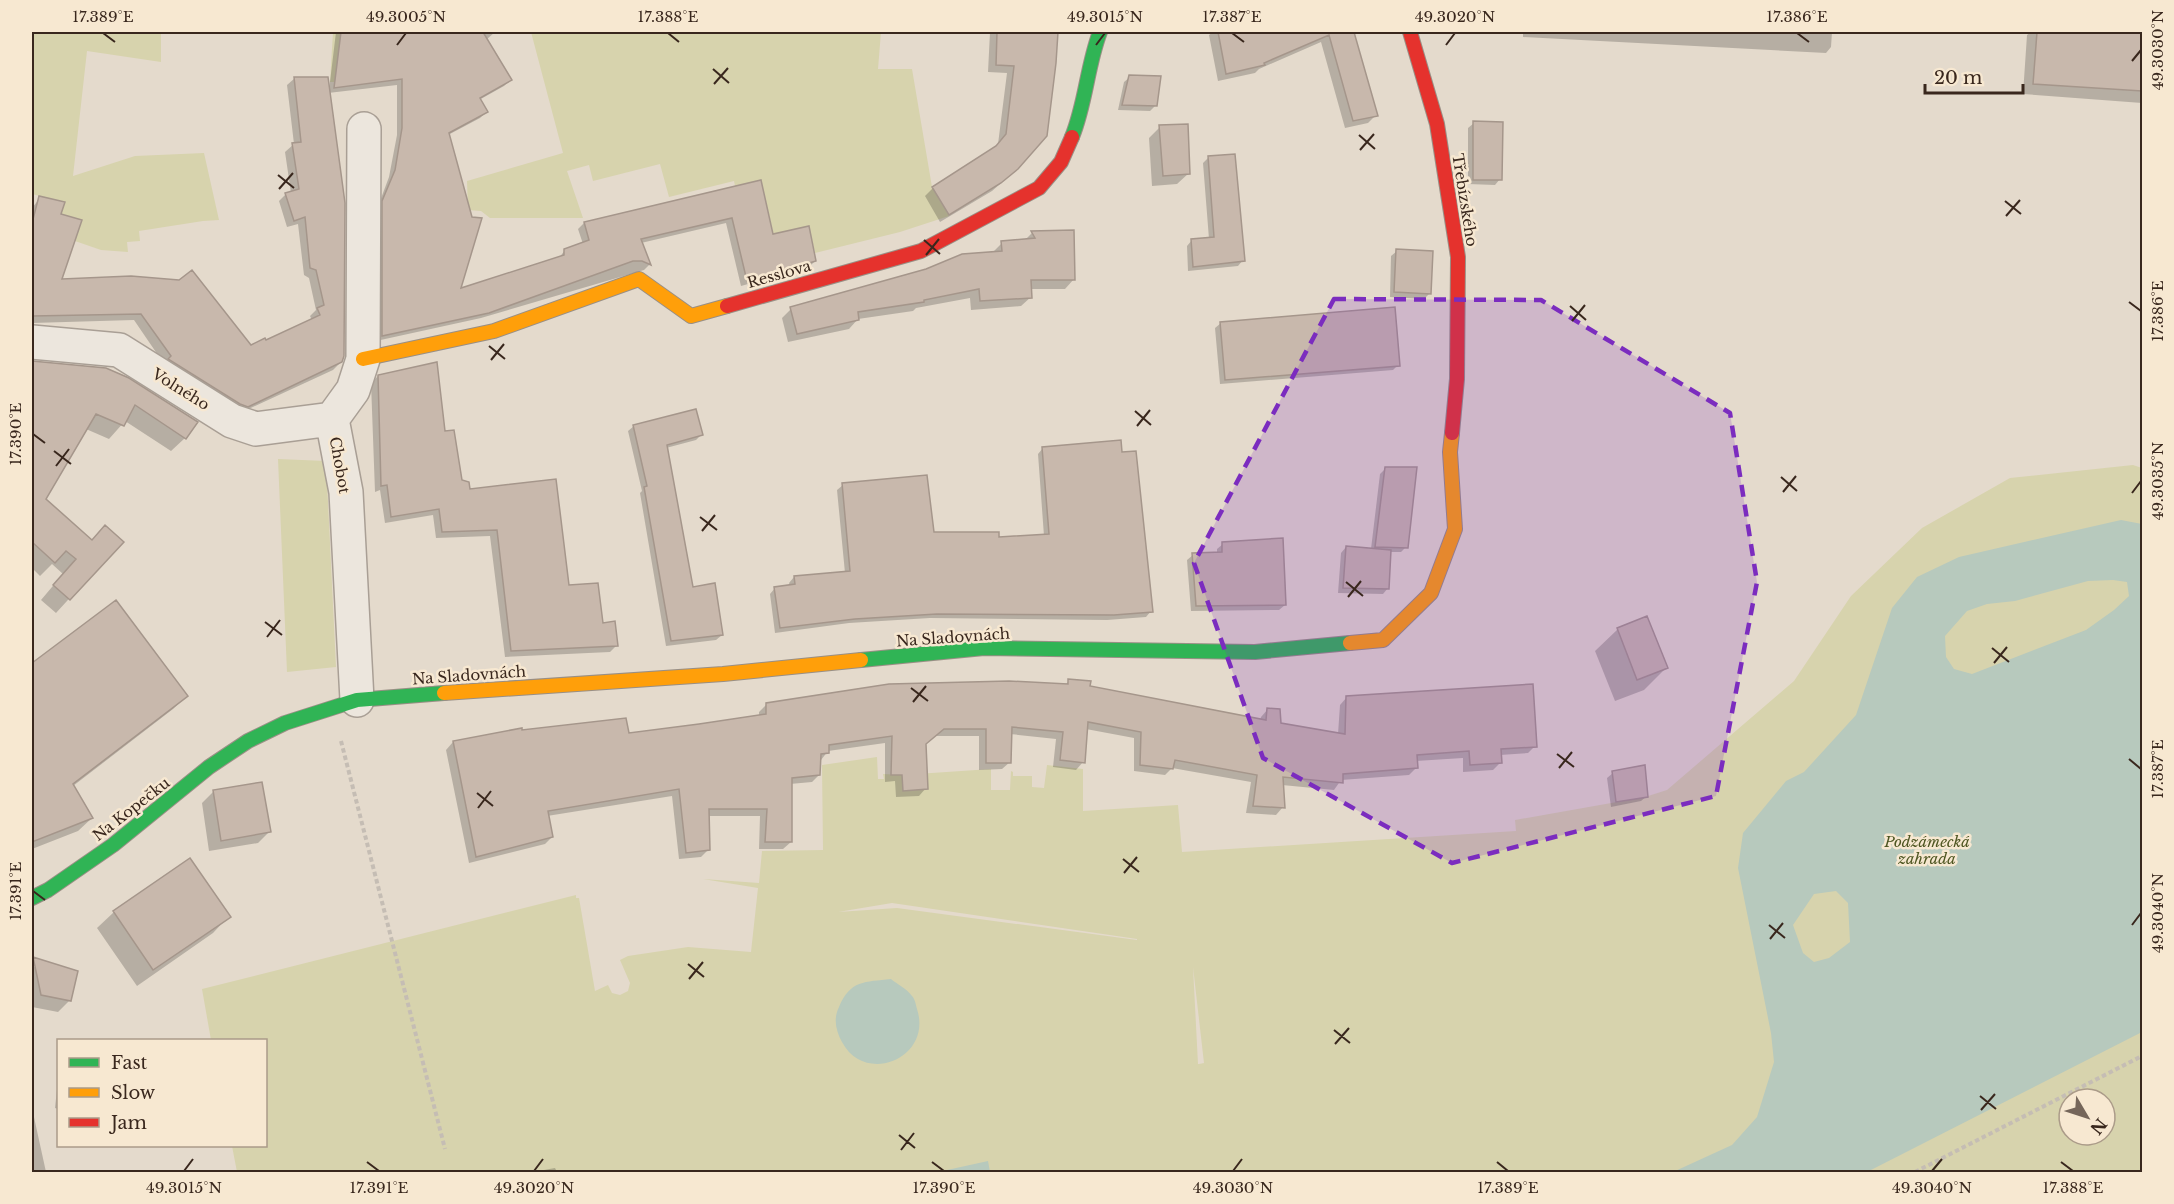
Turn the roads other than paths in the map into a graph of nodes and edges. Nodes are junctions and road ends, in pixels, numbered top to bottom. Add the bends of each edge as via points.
1 (1100, 32) edge
2 (1410, 32) edge
3 (364, 129) dead end
4 (32, 342) edge
5 (363, 359) junction
6 (1457, 379) joint
7 (332, 419) junction
8 (344, 704) junction
9 (248, 741) joint
10 (32, 898) edge

1 - 5 street, Resslova via 1077,124 1061,162 1039,188 921,251 691,316 639,279 494,331
2 - 6 street, Třebízského via 1437,124 1458,257
3 - 5 street, Chobot
4 - 7 street, Volného via 119,350 232,421 256,429
5 - 7 street, Chobot via 353,390
6 - 8 street, Na Sladovnách via 1450,452 1455,528 1431,593 1383,640 1255,652 984,648 723,674 473,690
7 - 8 street, Chobot via 346,492
8 - 9 street, Na Sladovnách via 285,723
9 - 10 street, Na Kopečku via 209,767 113,845

